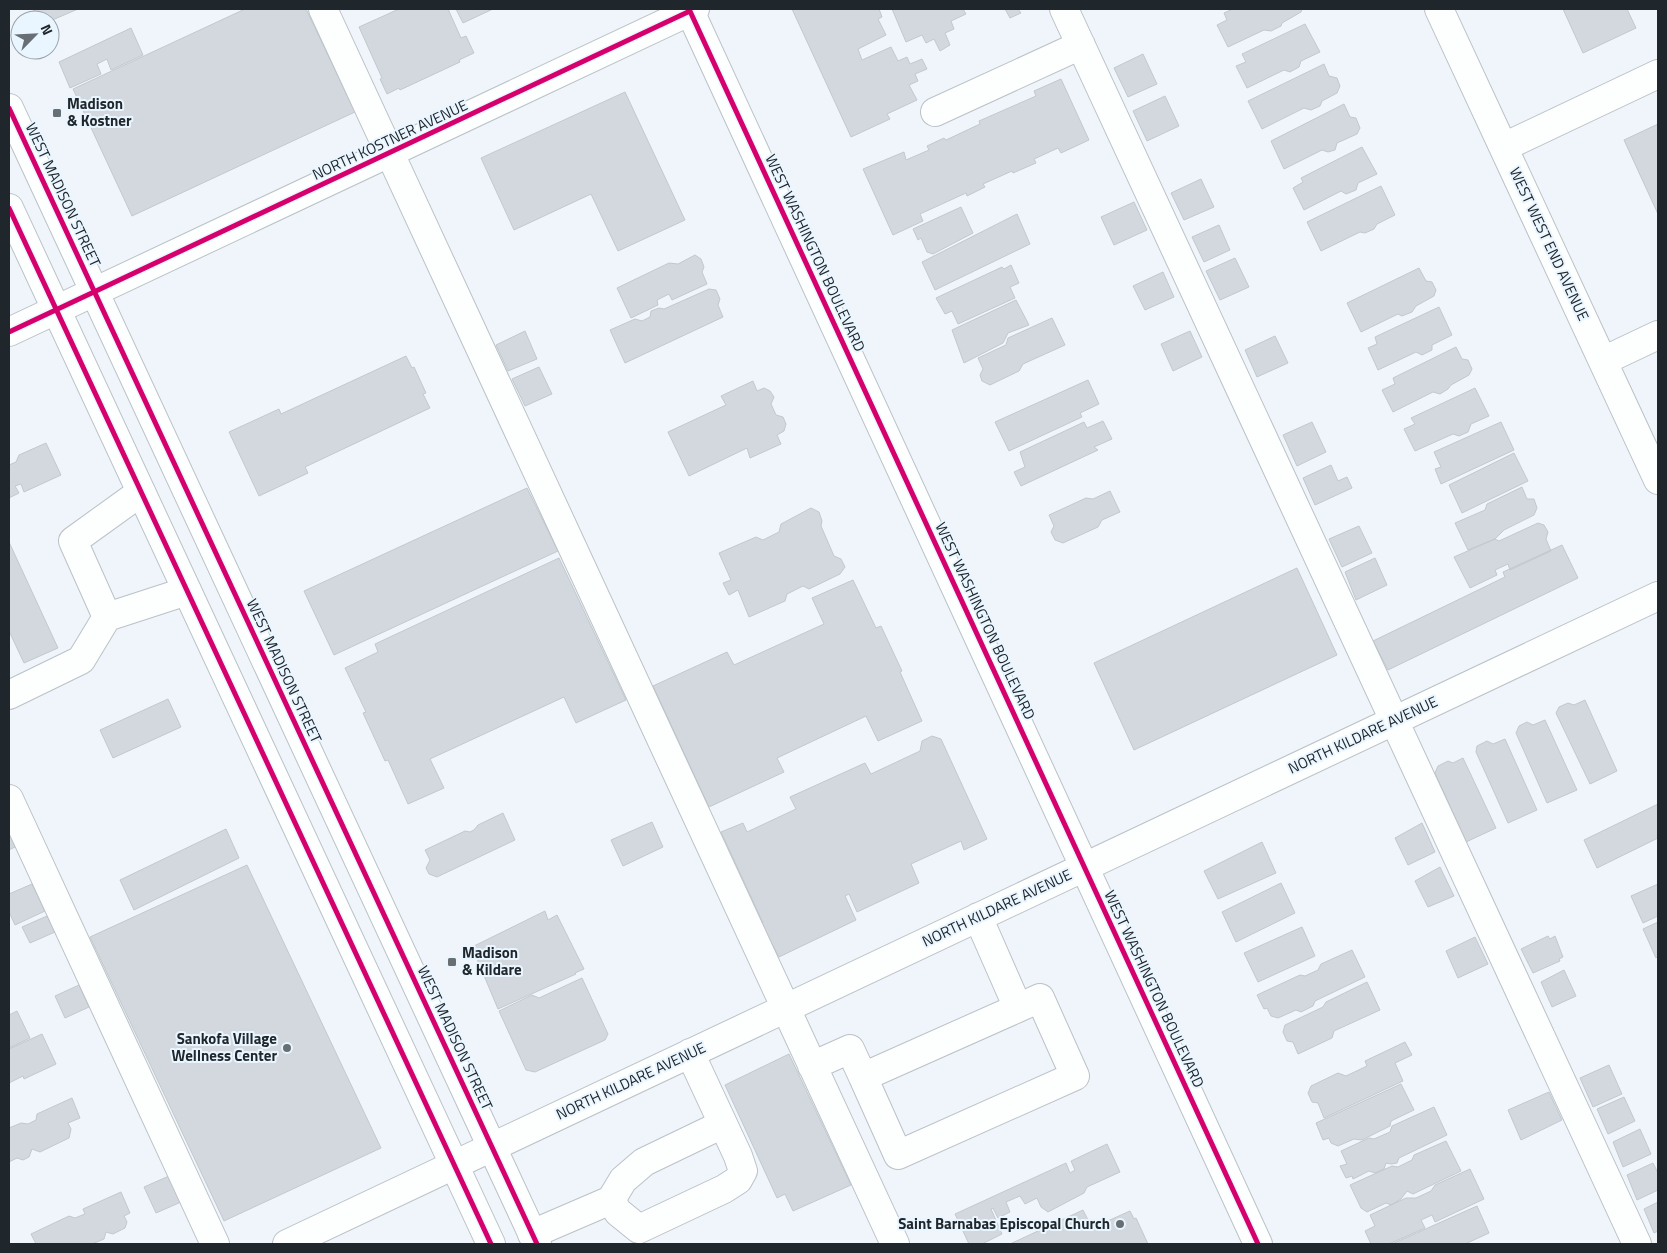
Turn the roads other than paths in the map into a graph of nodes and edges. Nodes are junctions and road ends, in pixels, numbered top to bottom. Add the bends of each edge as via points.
1 (323, 9) edge
2 (1064, 9) edge
3 (1439, 9) edge
4 (691, 10) edge
5 (1081, 46) junction
6 (1658, 74) edge
7 (9, 108) edge
8 (935, 112) dead end
9 (1504, 147) junction
10 (390, 154) junction
11 (9, 208) edge
12 (94, 291) junction
13 (56, 309) junction
14 (9, 332) edge
15 (1658, 335) edge
16 (1603, 361) junction
17 (1658, 480) edge
18 (141, 492) junction
19 (187, 591) junction
20 (1658, 596) edge
21 (107, 617) junction
22 (9, 695) edge
23 (1394, 721) junction
24 (9, 799) edge
25 (1084, 867) junction
26 (978, 917) junction
27 (785, 1008) junction
28 (1018, 1008) junction
29 (690, 1053) junction
30 (812, 1066) junction
31 (863, 1077) junction
32 (723, 1124) junction
33 (472, 1156) junction
34 (611, 1200) junction
35 (535, 1239) edge
36 (214, 1244) edge
37 (287, 1244) edge
38 (490, 1244) edge
39 (896, 1244) edge
40 (1258, 1244) edge
41 (1637, 1244) edge

1 - 10 street
2 - 5 street
3 - 9 street, WEST WEST END AVENUE
4 - 10 street, NORTH KOSTNER AVENUE
4 - 25 street, WEST WASHINGTON BOULEVARD
5 - 8 street
5 - 23 street
6 - 9 street
7 - 12 street, WEST MADISON STREET
9 - 16 street, WEST WEST END AVENUE
10 - 12 street, NORTH KOSTNER AVENUE
10 - 27 street
11 - 13 street, WEST MADISON STREET
12 - 13 street, NORTH KOSTNER AVENUE
12 - 33 street, WEST MADISON STREET
13 - 14 street, NORTH KOSTNER AVENUE
13 - 18 street, WEST MADISON STREET
15 - 16 street
16 - 17 street, WEST WEST END AVENUE
18 - 19 street, WEST MADISON STREET
18 - 21 street via 74,541
19 - 21 street
19 - 33 street, WEST MADISON STREET
20 - 23 street, NORTH KILDARE AVENUE
21 - 22 street via 81,660
23 - 25 street, NORTH KILDARE AVENUE
23 - 41 street
24 - 36 street
25 - 26 street, NORTH KILDARE AVENUE
25 - 40 street, WEST WASHINGTON BOULEVARD
26 - 27 street, NORTH KILDARE AVENUE
26 - 28 street
27 - 29 street, NORTH KILDARE AVENUE
27 - 30 street
28 - 31 street
28 - 31 street via 1040,998 1076,1076 898,1155
29 - 32 street
29 - 33 street, NORTH KILDARE AVENUE
30 - 31 street via 850,1049
30 - 39 street
32 - 34 street via 644,1162 623,1180
32 - 34 street via 743,1171 738,1180 724,1190 639,1229 618,1212
33 - 35 street, WEST MADISON STREET
33 - 37 street, NORTH KILDARE AVENUE
33 - 38 street, WEST MADISON STREET
34 - 35 street

